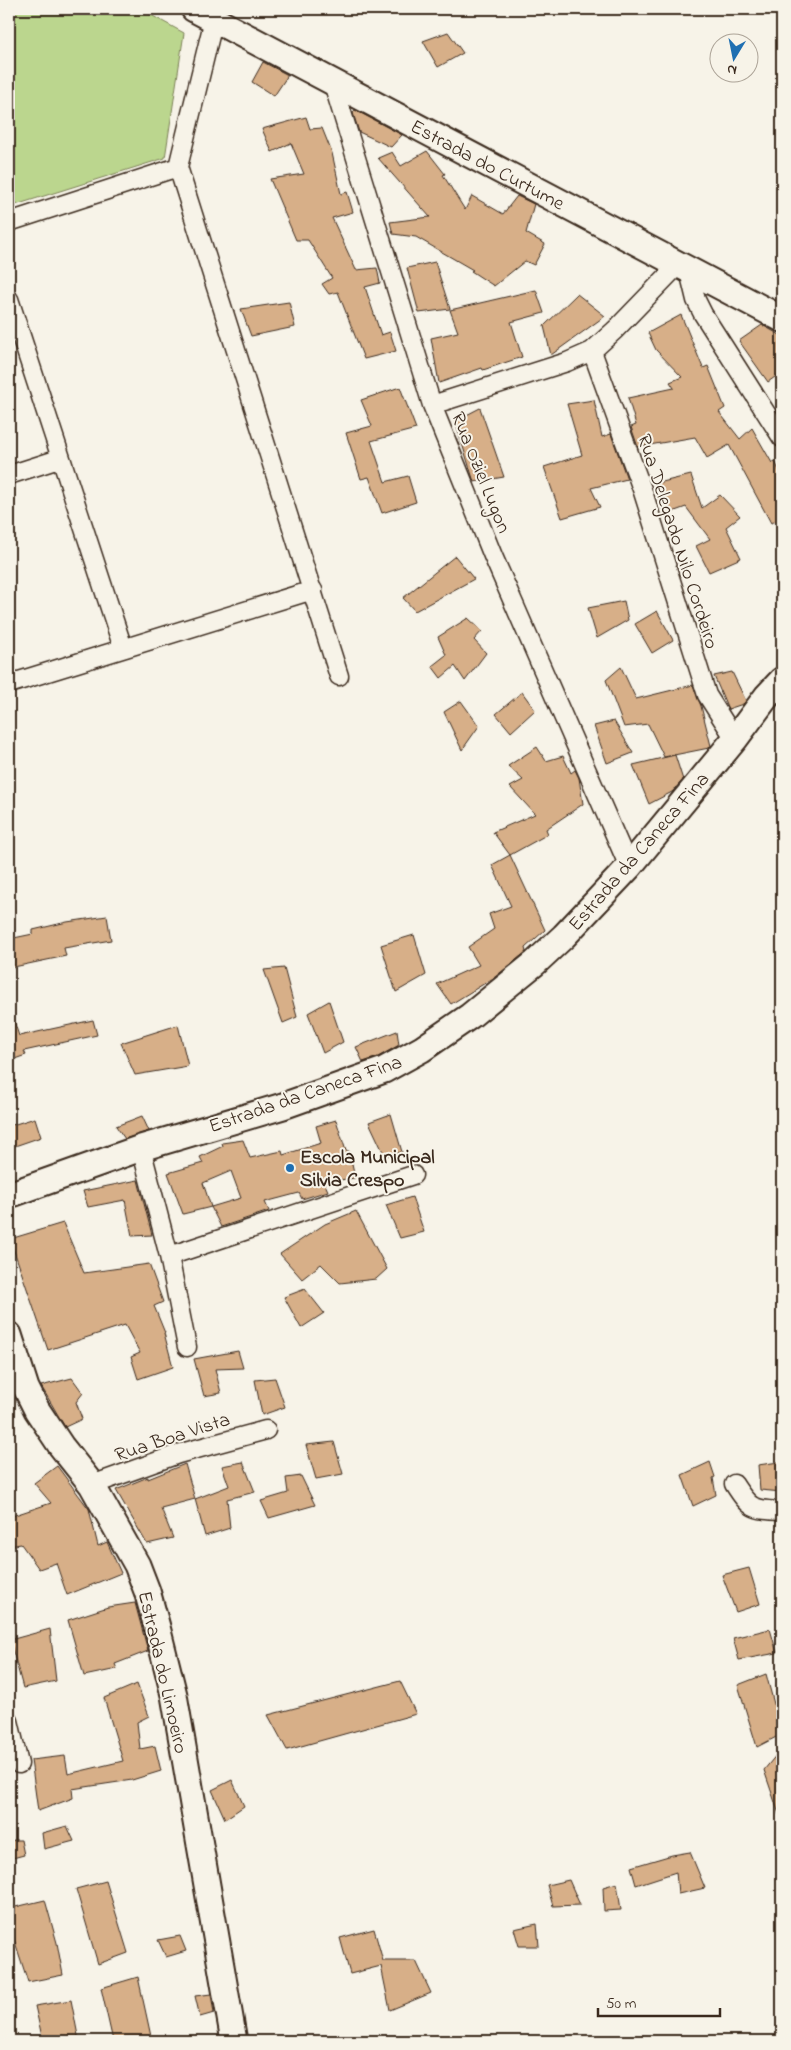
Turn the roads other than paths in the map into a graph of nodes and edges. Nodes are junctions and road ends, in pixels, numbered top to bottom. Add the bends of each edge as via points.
1 (204, 14) edge
2 (332, 80) junction
3 (178, 167) junction
4 (9, 222) edge
5 (683, 268) junction
6 (9, 299) edge
7 (782, 320) edge
8 (592, 351) junction
9 (432, 405) junction
10 (782, 438) edge
11 (60, 458) junction
12 (9, 475) edge
13 (313, 590) junction
14 (122, 648) junction
15 (339, 676) dead end
16 (782, 680) edge
17 (9, 684) edge
18 (735, 738) junction
19 (629, 867) junction
20 (141, 1148) junction
21 (413, 1175) dead end
22 (9, 1196) edge
23 (170, 1256) junction
24 (9, 1336) edge
25 (187, 1347) dead end
26 (266, 1430) dead end
27 (734, 1484) dead end
28 (92, 1485) junction
29 (782, 1511) edge
30 (9, 1722) edge
31 (18, 1764) dead end
32 (234, 2041) edge

1 - 2 street, Estrada do Curtume
1 - 3 street
2 - 5 street, Estrada do Curtume
2 - 9 street, Rua Oziel Lugon
3 - 4 street
3 - 13 street
5 - 7 street, Estrada do Curtume
5 - 8 street
5 - 10 street via 703,314
6 - 11 street
8 - 9 street via 568,362
8 - 18 street, Rua Delegado Nilo Cordeiro via 643,492 708,695
9 - 19 street, Rua Oziel Lugon via 486,540
11 - 12 street
11 - 14 street
13 - 14 street
13 - 15 street
14 - 17 street
16 - 18 street, Estrada da Caneca Fina
18 - 19 street, Estrada da Caneca Fina
19 - 20 street, Estrada da Caneca Fina via 535,964 470,1016 402,1062 282,1106
20 - 22 street, Estrada da Caneca Fina
20 - 23 street
21 - 23 street
23 - 25 street
24 - 28 street, Estrada do Limoeiro via 26,1388 37,1410
26 - 28 street, Rua Boa Vista via 178,1454
27 - 29 street via 746,1502 759,1510
28 - 32 street, Estrada do Limoeiro via 136,1565 157,1627 174,1695
30 - 31 street

